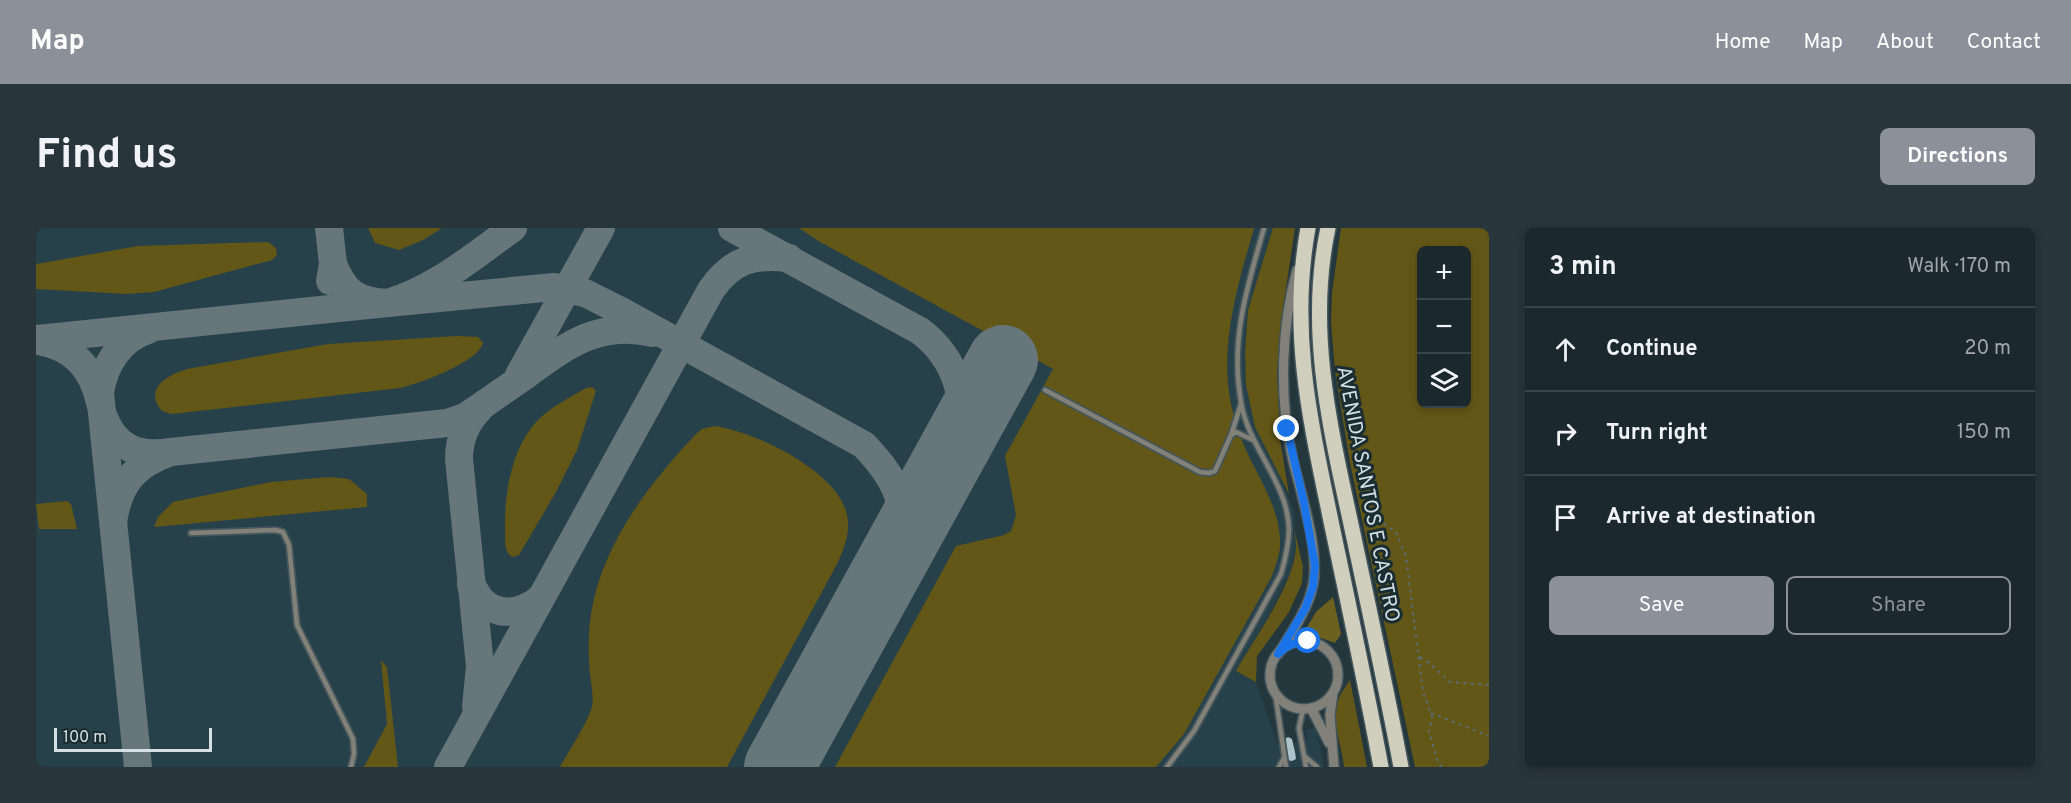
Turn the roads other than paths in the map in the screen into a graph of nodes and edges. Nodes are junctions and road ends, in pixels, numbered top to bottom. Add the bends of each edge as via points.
1 (1264, 228) edge
2 (1328, 228) edge
3 (1306, 235) edge
4 (1045, 390) dead end
5 (1241, 404) junction
6 (1231, 435) junction
7 (1253, 440) junction
8 (191, 533) dead end
9 (1278, 654) junction
10 (1275, 692) junction
11 (1333, 693) junction
12 (1307, 708) junction
13 (1331, 748) junction
14 (1304, 756) junction
15 (1284, 758) junction
16 (351, 767) edge
17 (1167, 767) edge
18 (1279, 767) edge
19 (1286, 767) edge
20 (1306, 767) edge
21 (1317, 767) edge
22 (1334, 767) edge
23 (1381, 767) edge
24 (1401, 767) edge

1 - 5 lane via 1240,315 1237,352
2 - 24 main road, AVENIDA SANTOS E CASTRO via 1320,282 1319,339 1333,440
3 - 9 street via 1288,318 1284,392 1292,456 1315,565 1305,609
3 - 23 main road, AVENIDA SANTOS E CASTRO via 1300,322 1307,399
4 - 6 lane via 1200,472 1215,471
5 - 6 lane
5 - 7 lane
6 - 7 lane via 1236,432
7 - 17 lane via 1278,487 1286,512 1289,529 1281,574 1194,731
8 - 16 lane via 283,532 289,545 297,625 353,739
9 - 10 street via 1271,668
9 - 11 street via 1286,646 1308,641 1329,651 1338,671
10 - 12 street via 1287,704
10 - 15 lane
11 - 12 street via 1325,702
11 - 13 street
12 - 13 street
12 - 14 lane via 1299,728
13 - 22 street
14 - 20 lane
14 - 21 lane
15 - 18 lane
15 - 19 lane

